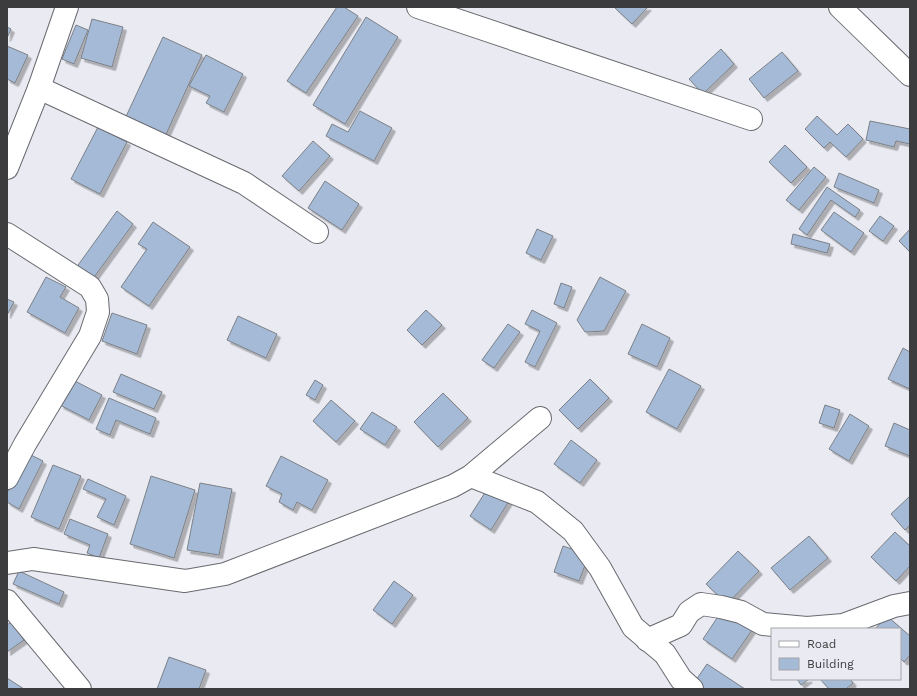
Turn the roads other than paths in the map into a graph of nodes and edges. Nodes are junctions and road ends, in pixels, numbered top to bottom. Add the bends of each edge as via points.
1 (67, 7) edge
2 (418, 7) edge
3 (840, 7) edge
4 (456, 13) edge
5 (910, 75) edge
6 (39, 88) junction
7 (750, 119) dead end
8 (7, 168) edge
9 (317, 232) dead end
10 (7, 234) edge
11 (540, 418) dead end
12 (471, 476) junction
13 (7, 478) edge
14 (7, 563) edge
15 (7, 601) edge
16 (910, 603) edge
17 (648, 640) junction
18 (80, 689) edge
19 (692, 689) edge

1 - 6 street
2 - 4 street
3 - 5 street
4 - 7 street
6 - 8 street
6 - 9 street via 244,183
10 - 13 street via 90,287 97,299 98,312 90,336
11 - 12 street
12 - 14 street via 453,486 225,574 185,581 32,559
12 - 17 street via 537,502 573,531 600,568 633,627
15 - 18 street
16 - 17 street via 894,606 843,625 807,628 763,624 741,612 701,604 689,612 681,625
17 - 19 street via 664,654

